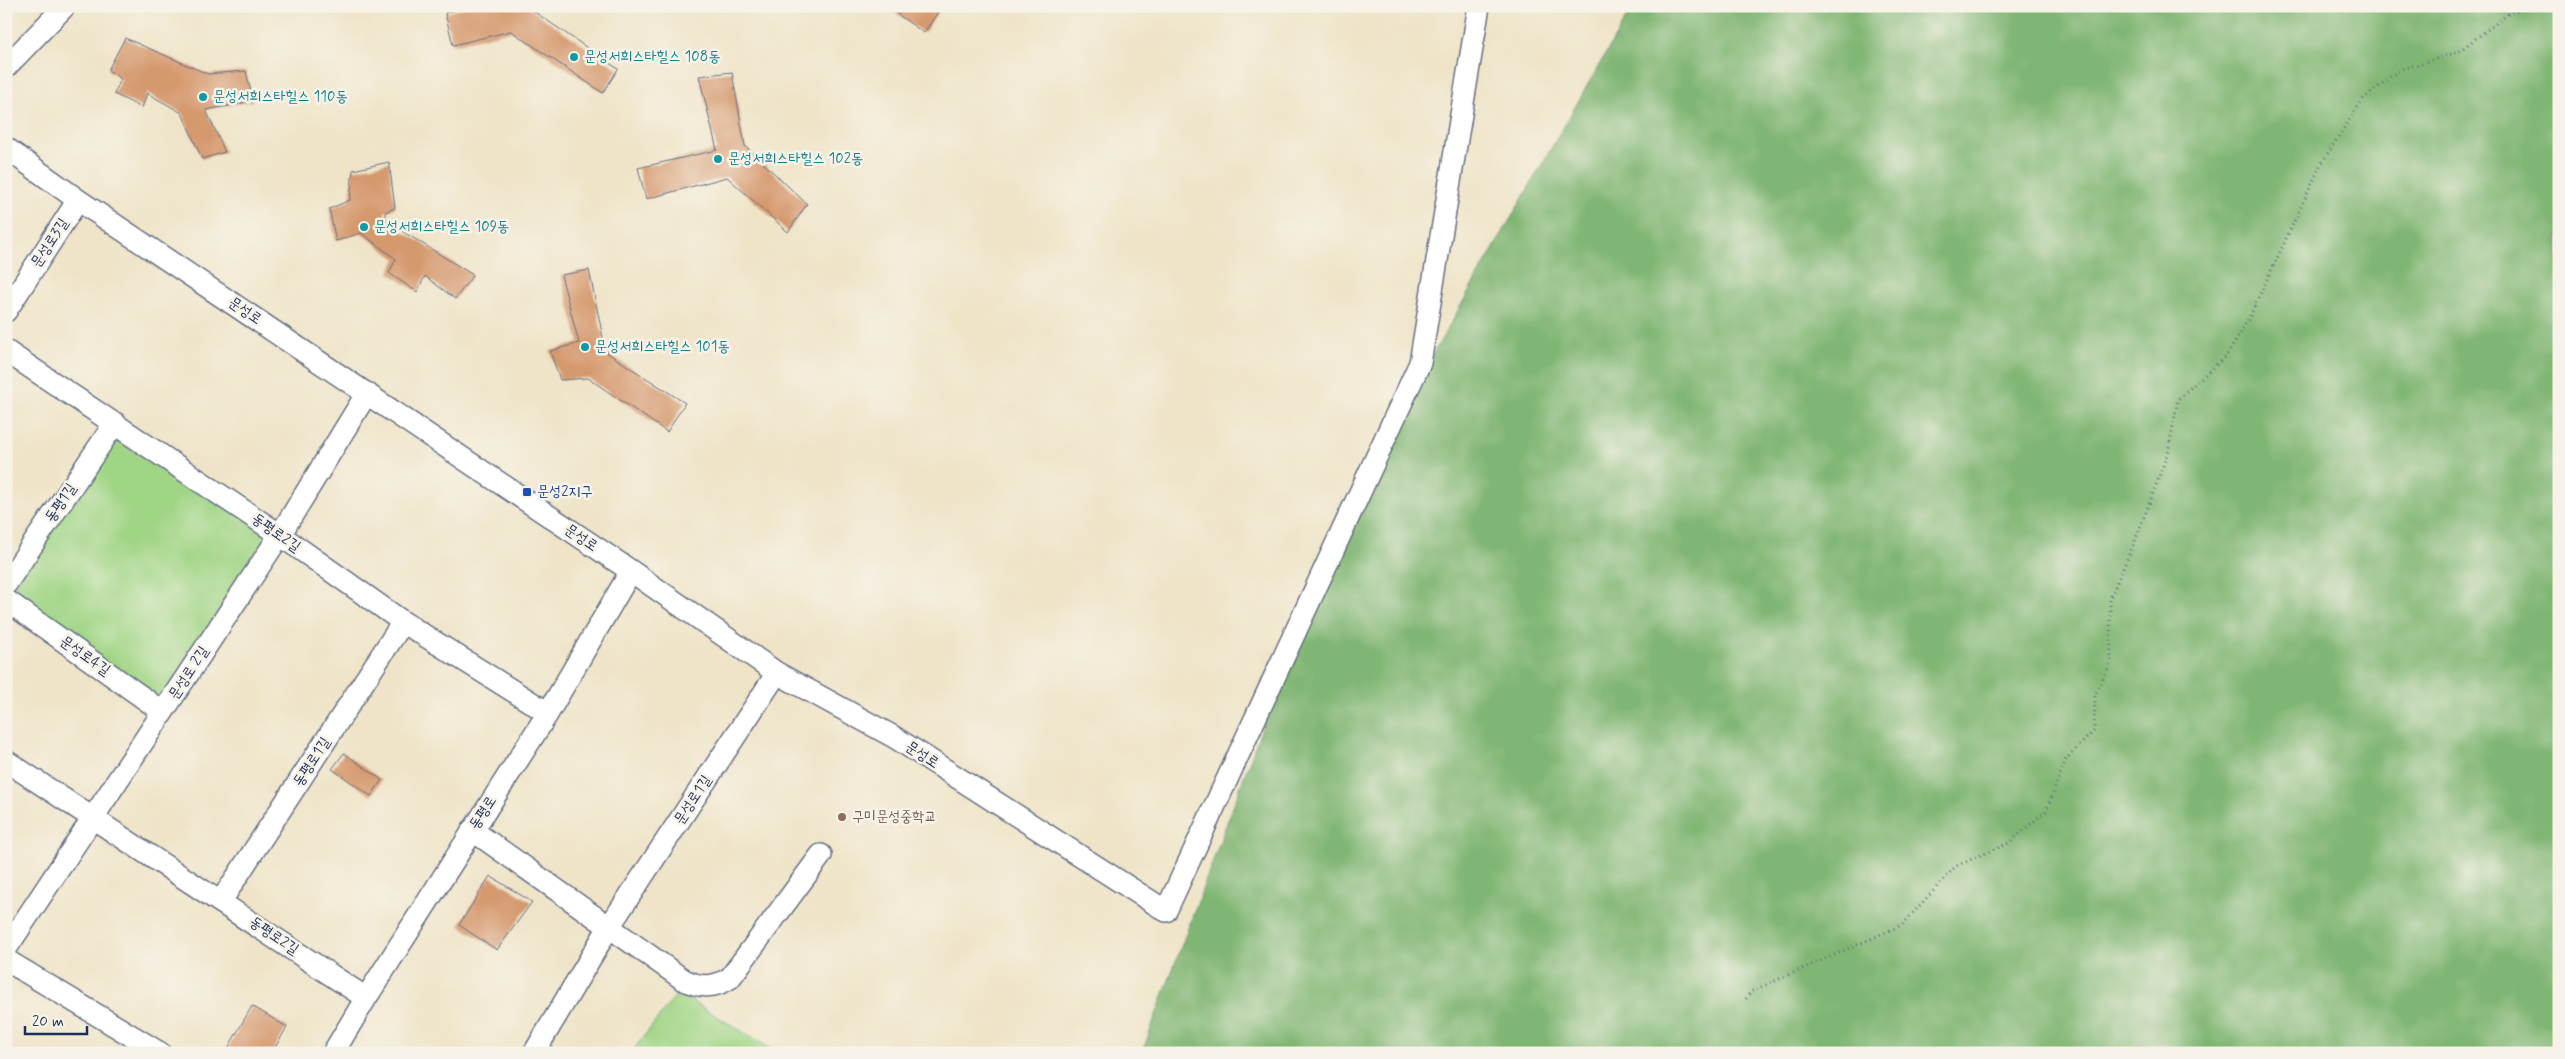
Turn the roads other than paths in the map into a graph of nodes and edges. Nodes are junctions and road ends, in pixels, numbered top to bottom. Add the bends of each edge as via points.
1 (65, 6) edge
2 (1479, 6) edge
3 (6, 67) edge
4 (6, 148) edge
5 (78, 200) junction
6 (6, 311) edge
7 (6, 351) edge
8 (367, 393) junction
9 (115, 423) junction
10 (280, 535) junction
11 (630, 571) junction
12 (6, 584) edge
13 (6, 600) edge
14 (403, 622) junction
15 (777, 673) junction
16 (163, 712) junction
17 (548, 713) junction
18 (6, 761) edge
19 (94, 819) junction
20 (472, 830) junction
21 (821, 855) dead end
22 (221, 901) junction
23 (609, 927) junction
24 (6, 949) edge
25 (6, 960) edge
26 (366, 998) junction
27 (160, 1053) edge
28 (333, 1053) edge
29 (534, 1053) edge

1 - 3 street
2 - 15 street, 문성로 via 1420,363 1166,912 894,737
4 - 5 street, 문성로
5 - 6 street, 문성로3길
5 - 8 street, 문성로
7 - 9 street, 동평로2길
8 - 10 street, 문성로 2길
8 - 11 street, 문성로
9 - 10 street, 동평로2길
9 - 12 street, 동평1길
10 - 14 street, 동평로2길
10 - 16 street, 문성로 2길
11 - 15 street, 문성로
11 - 17 street, 동평로
13 - 16 street, 문성로4길
14 - 17 street, 동평로2길
14 - 22 street, 동평로1길
15 - 23 street, 문성로1길
16 - 19 street, 문성로 2길
17 - 20 street, 동평로
18 - 19 street, 동평로2길
19 - 22 street, 동평로2길
19 - 24 street, 문성로 2길
20 - 23 street
20 - 26 street, 동평로
21 - 23 street via 730,978 721,984 708,987 684,980
22 - 26 street, 동평로2길
23 - 29 street, 문성로1길
25 - 27 street
26 - 28 street, 동평로

